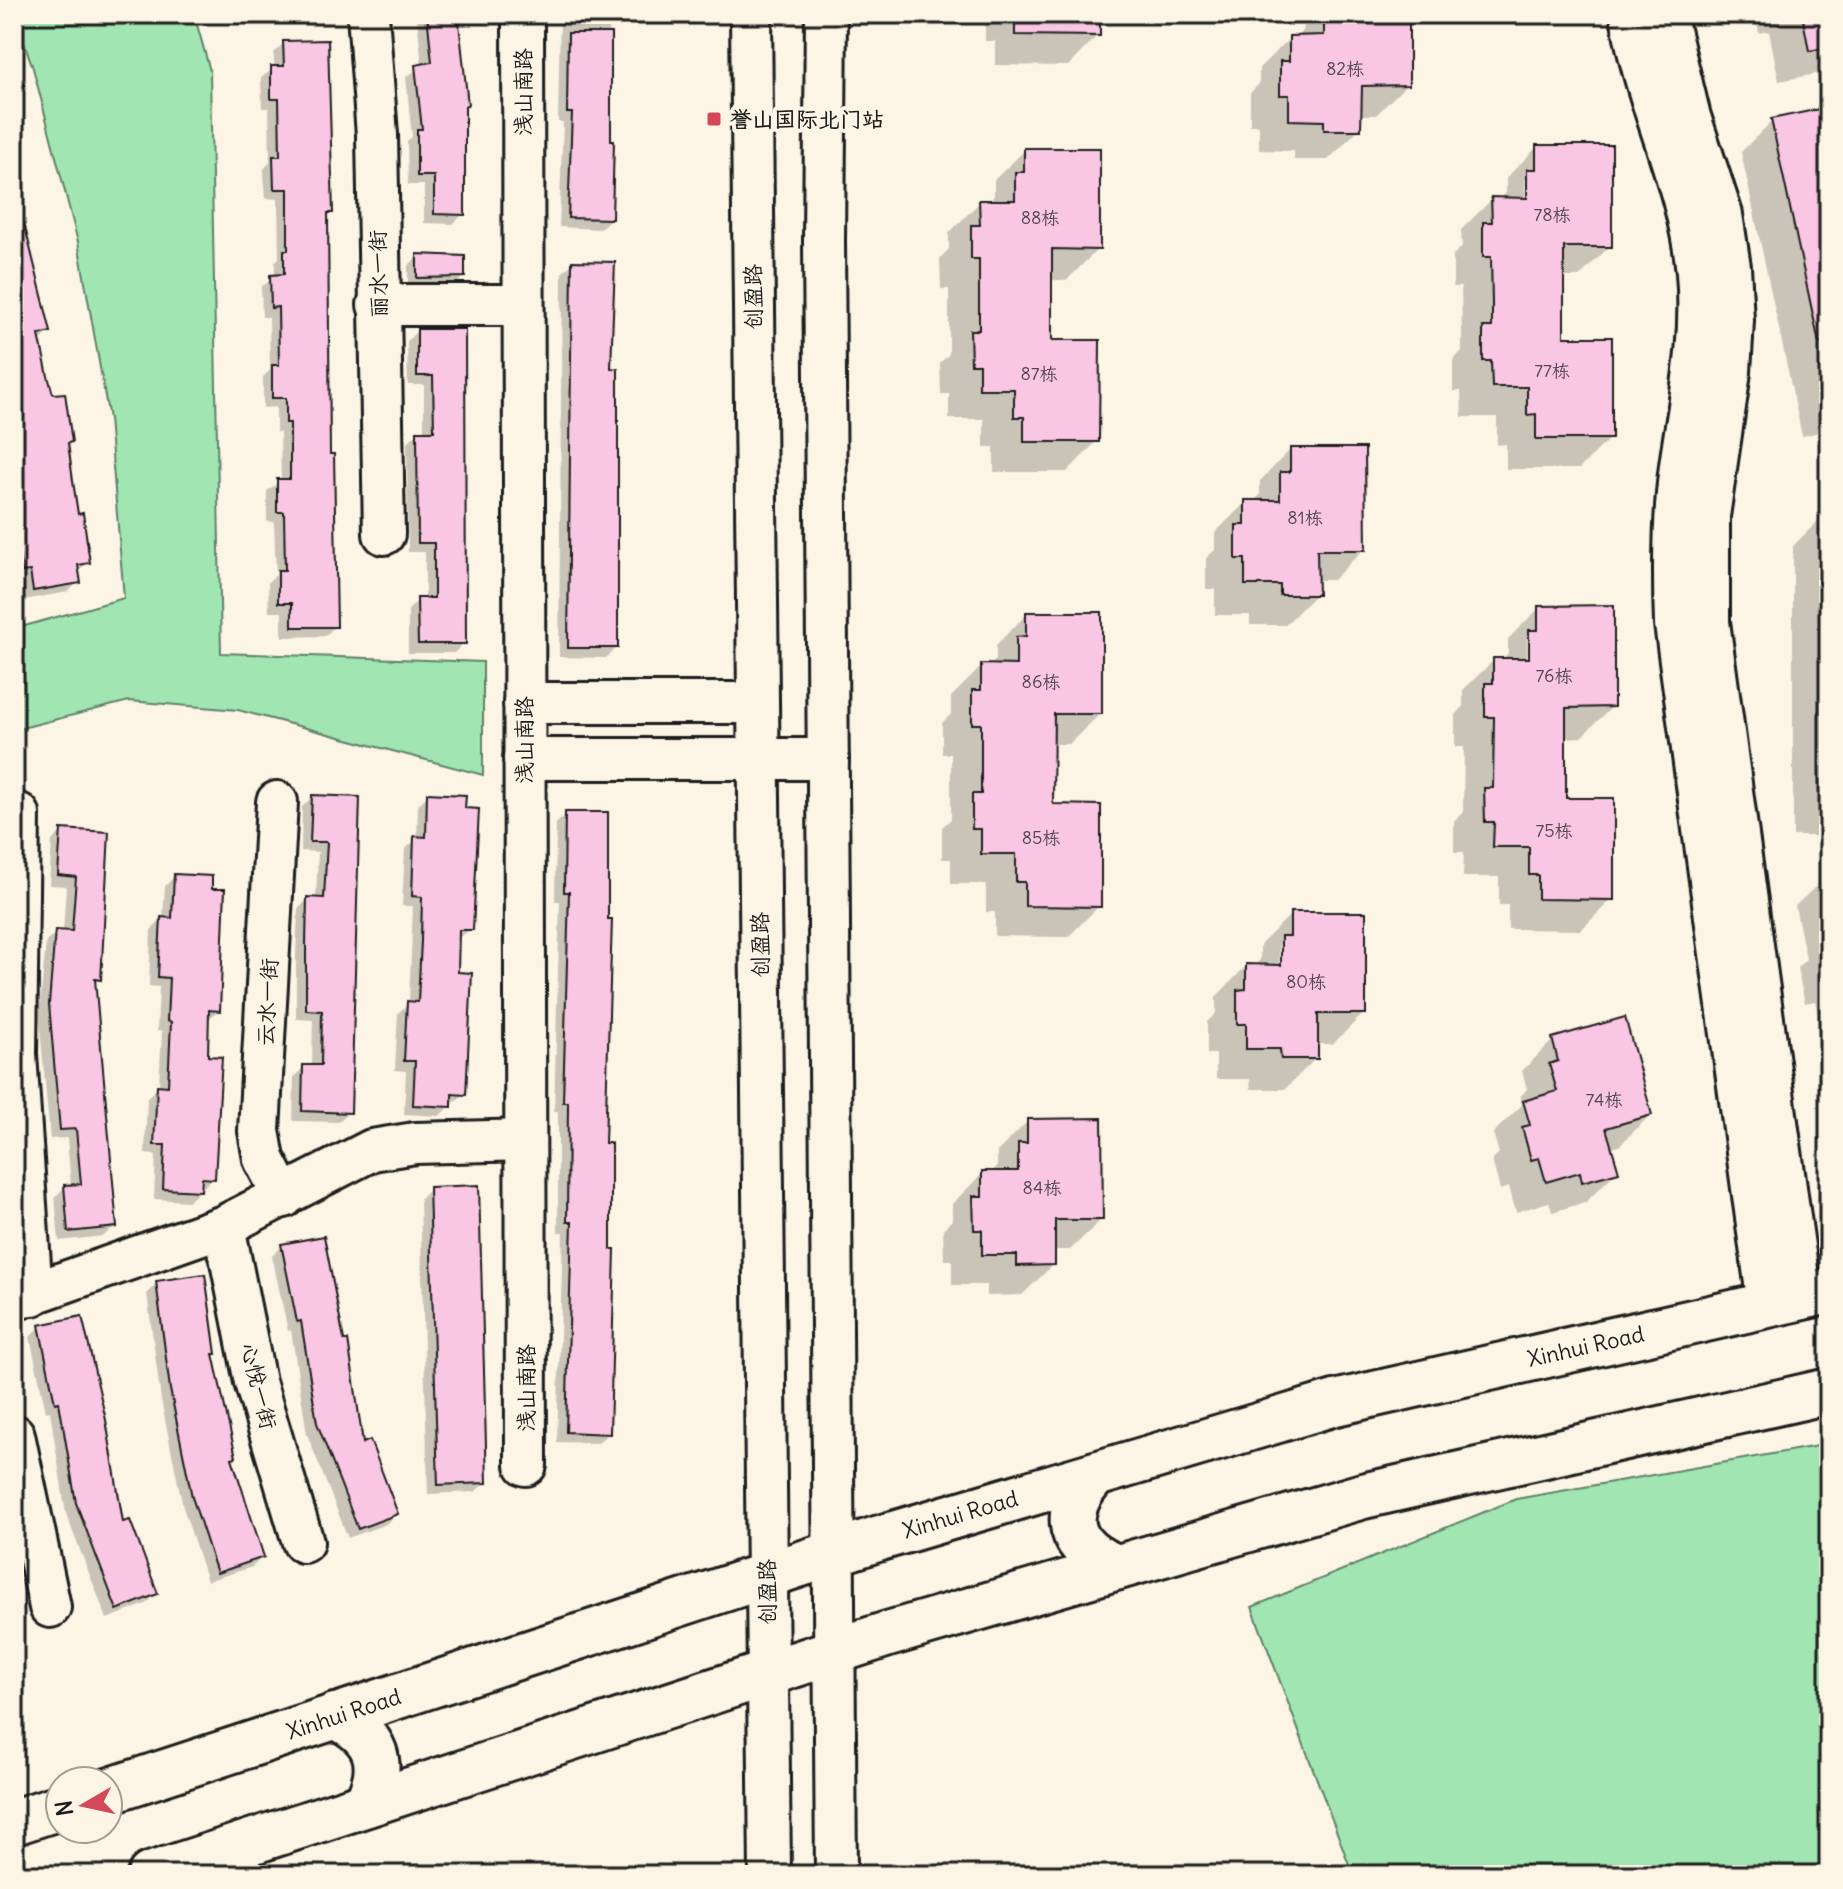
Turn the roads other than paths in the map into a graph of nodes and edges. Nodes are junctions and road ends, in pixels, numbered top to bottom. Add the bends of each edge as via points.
1 (368, 14) edge
2 (523, 14) edge
3 (751, 14) edge
4 (826, 14) edge
5 (1631, 14) edge
6 (1665, 14) edge
7 (378, 305) junction
8 (523, 305) junction
9 (384, 534) dead end
10 (524, 703) junction
11 (757, 703) junction
12 (524, 759) junction
13 (828, 759) junction
14 (758, 760) junction
15 (277, 802) dead end
16 (19, 814) dead end
17 (525, 1140) junction
18 (284, 1197) junction
19 (224, 1226) junction
20 (23, 1298) edge
21 (1800, 1298) edge
22 (1829, 1391) edge
23 (14, 1435) edge
24 (526, 1465) dead end
25 (1096, 1474) junction
26 (303, 1542) dead end
27 (834, 1553) junction
28 (1118, 1567) junction
29 (766, 1576) junction
30 (50, 1607) dead end
31 (834, 1651) junction
32 (768, 1673) junction
33 (335, 1716) junction
34 (124, 1786) edge
35 (366, 1804) junction
36 (44, 1812) edge
37 (14, 1822) edge
38 (150, 1875) edge
39 (770, 1875) edge
40 (836, 1875) edge

1 - 7 street, 丽水一街 via 377,135
2 - 8 street, 浅山南路
3 - 11 street, 创盈路
4 - 13 street
5 - 21 street via 1643,74 1689,223 1697,271 1696,368 1675,514 1675,624
6 - 21 street via 1690,117 1722,215 1730,267 1730,372 1709,516 1709,622
7 - 8 street
7 - 9 street, 丽水一街
8 - 10 street, 浅山南路
10 - 11 street
10 - 12 street, 浅山南路
11 - 14 street, 创盈路
12 - 14 street
12 - 17 street, 浅山南路
13 - 14 street
13 - 27 street
14 - 29 street, 创盈路
15 - 18 street, 云水一街 via 259,1131 264,1159
16 - 20 street via 16,1054
17 - 18 street via 415,1143 372,1150
17 - 24 street, 浅山南路
18 - 19 street
19 - 20 street
19 - 26 street, 心悦一街 via 255,1382
21 - 25 main road, Xinhui Road via 1335,1403
22 - 28 main road via 1363,1496
23 - 30 street
25 - 27 main road, Xinhui Road
25 - 28 main road via 1079,1491 1075,1504 1077,1540 1094,1559
27 - 29 main road, Xinhui Road
27 - 31 street
28 - 31 main road
29 - 32 street, 创盈路
29 - 33 main road, Xinhui Road
31 - 32 main road
31 - 40 street
32 - 35 main road
32 - 39 street, 创盈路
33 - 34 main road, Xinhui Road
33 - 35 main road via 370,1742 377,1763 376,1785
35 - 38 main road
36 - 37 main road

